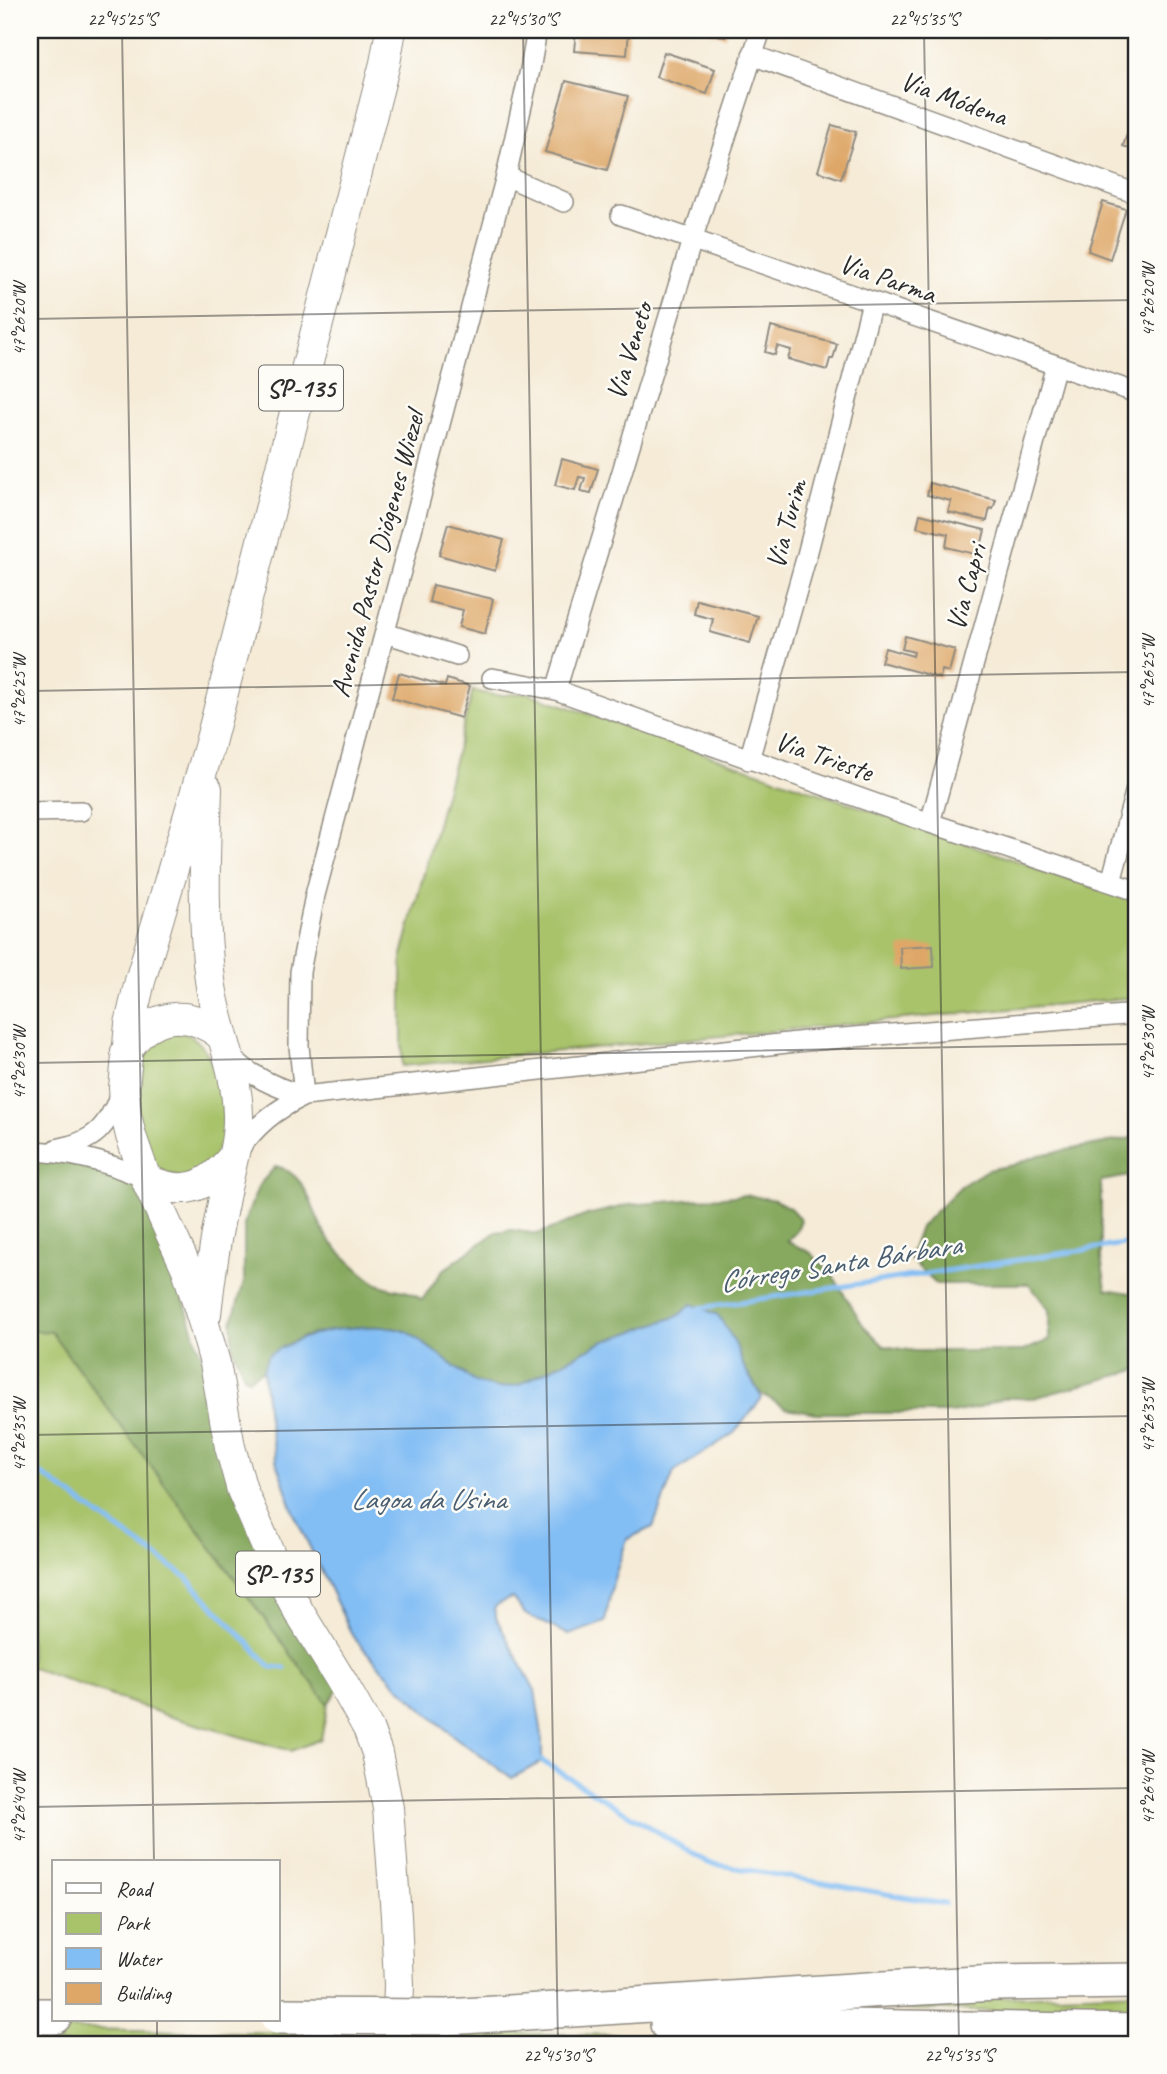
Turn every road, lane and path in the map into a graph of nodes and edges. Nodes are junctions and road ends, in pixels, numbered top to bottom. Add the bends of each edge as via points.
1 (391, 30) edge
2 (537, 30) edge
3 (761, 30) edge
4 (752, 55) junction
5 (506, 176) junction
6 (1137, 194) edge
7 (565, 202) dead end
8 (621, 215) dead end
9 (692, 240) junction
10 (872, 302) junction
11 (1056, 365) junction
12 (1137, 393) edge
13 (385, 634) junction
14 (457, 656) dead end
15 (492, 678) dead end
16 (556, 690) junction
17 (209, 747) junction
18 (749, 760) junction
19 (1137, 785) edge
20 (80, 811) dead end
21 (30, 813) edge
22 (930, 823) junction
23 (1111, 882) junction
24 (1137, 891) edge
25 (1137, 1014) edge
26 (225, 1044) junction
27 (126, 1052) junction
28 (124, 1088) junction
29 (304, 1097) junction
30 (36, 1151) edge
31 (232, 1158) junction
32 (146, 1179) junction
33 (204, 1324) junction
34 (388, 1808) junction
35 (1137, 1981) edge
36 (30, 2015) edge
37 (52, 2016) edge
38 (280, 2016) edge
39 (447, 2017) junction
40 (1137, 2032) edge
41 (383, 2044) edge
42 (397, 2044) edge

1 - 17 main road, SP-135
2 - 5 street, Avenida Pastor Diógenes Wiezel
3 - 4 street, Via Veneto
4 - 6 street, Via Módena
4 - 9 street, Via Veneto
5 - 7 street
5 - 13 street, Avenida Pastor Diógenes Wiezel
8 - 9 street, Via Parma
9 - 10 street, Via Parma
9 - 16 street, Via Veneto
10 - 11 street, Via Parma
10 - 18 street, Via Turim
11 - 12 street, Via Parma
11 - 22 street, Via Capri
13 - 14 street
13 - 29 street, Avenida Pastor Diógenes Wiezel via 315,895 300,972
15 - 16 street, Via Trieste
16 - 18 street, Via Trieste
17 - 26 main road, SP-135 via 207,952
17 - 27 main road, SP-135 via 140,981
18 - 22 street, Via Trieste
19 - 23 street
20 - 21 street
22 - 23 street, Via Trieste
23 - 24 street, Via Trieste
25 - 29 street via 806,1041
26 - 27 main road via 211,1026 184,1017 169,1018 144,1030
26 - 29 street via 254,1076
26 - 31 main road, SP-135 via 238,1098
27 - 28 main road, SP-135
28 - 30 street via 103,1127 89,1138
28 - 32 main road, SP-135 via 131,1136
29 - 31 street via 273,1112
30 - 32 street via 90,1157
31 - 32 main road via 210,1180 194,1187 177,1189
31 - 33 main road, SP-135
32 - 33 main road, SP-135 via 187,1269
33 - 34 main road, SP-135 via 242,1490 278,1573 368,1728
34 - 41 main road, SP-135
34 - 42 main road, SP-135 via 397,1930
35 - 39 highway via 997,1983
36 - 37 highway
38 - 39 highway, bridge
39 - 40 highway

